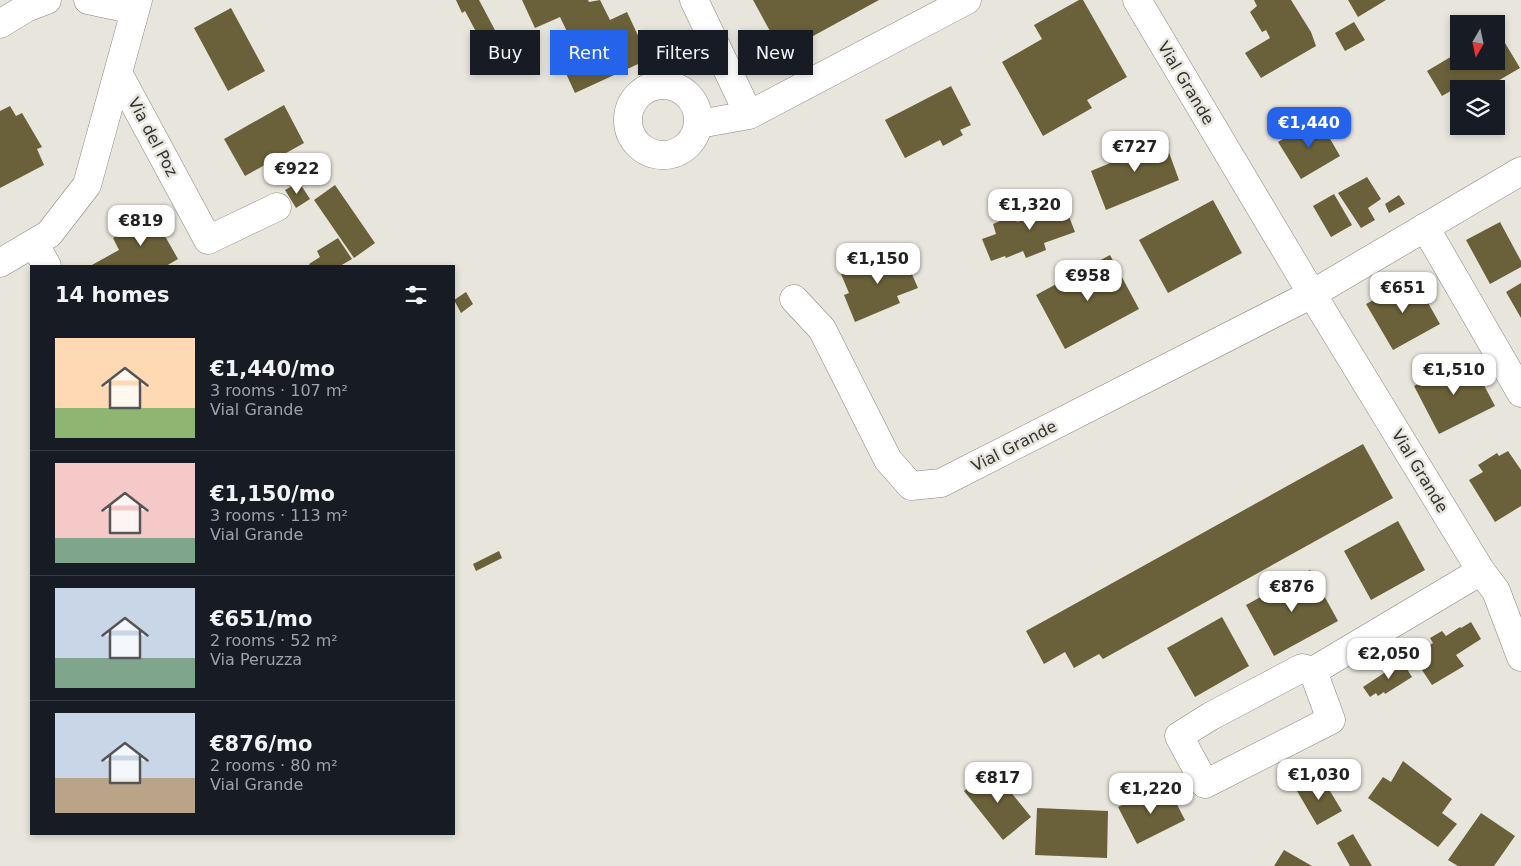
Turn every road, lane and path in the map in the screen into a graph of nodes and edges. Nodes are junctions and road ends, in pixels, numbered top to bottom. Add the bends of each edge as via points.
1 (47, 0) edge
2 (88, 0) edge
3 (694, 0) edge
4 (967, 0) edge
5 (1137, 0) edge
6 (137, 5) edge
7 (0, 24) edge
8 (118, 73) junction
9 (749, 115) junction
10 (699, 124) dead end
11 (1521, 171) edge
12 (277, 207) dead end
13 (1425, 227) junction
14 (34, 243) junction
15 (0, 263) edge
16 (46, 265) edge
17 (1312, 294) junction
18 (794, 299) dead end
19 (1521, 393) edge
20 (1481, 571) junction
21 (1521, 656) edge
22 (1312, 671) junction

1 - 7 street
2 - 6 street, Via del Poz
3 - 9 street
4 - 9 street
5 - 17 street, Vial Grande
6 - 8 street, Via del Poz
8 - 12 street, Via del Poz via 208,240
8 - 14 street, Via del Poz via 87,185 49,234
9 - 10 street
11 - 13 street
13 - 17 street
13 - 19 street
14 - 15 street, Via del Poz
14 - 16 street
17 - 18 street, Vial Grande via 941,483 911,486 888,460 822,329
17 - 20 street, Vial Grande
20 - 21 street, Vial Grande via 1496,591
20 - 22 street
22 - 22 street via 1302,668 1179,736 1205,784 1331,720

